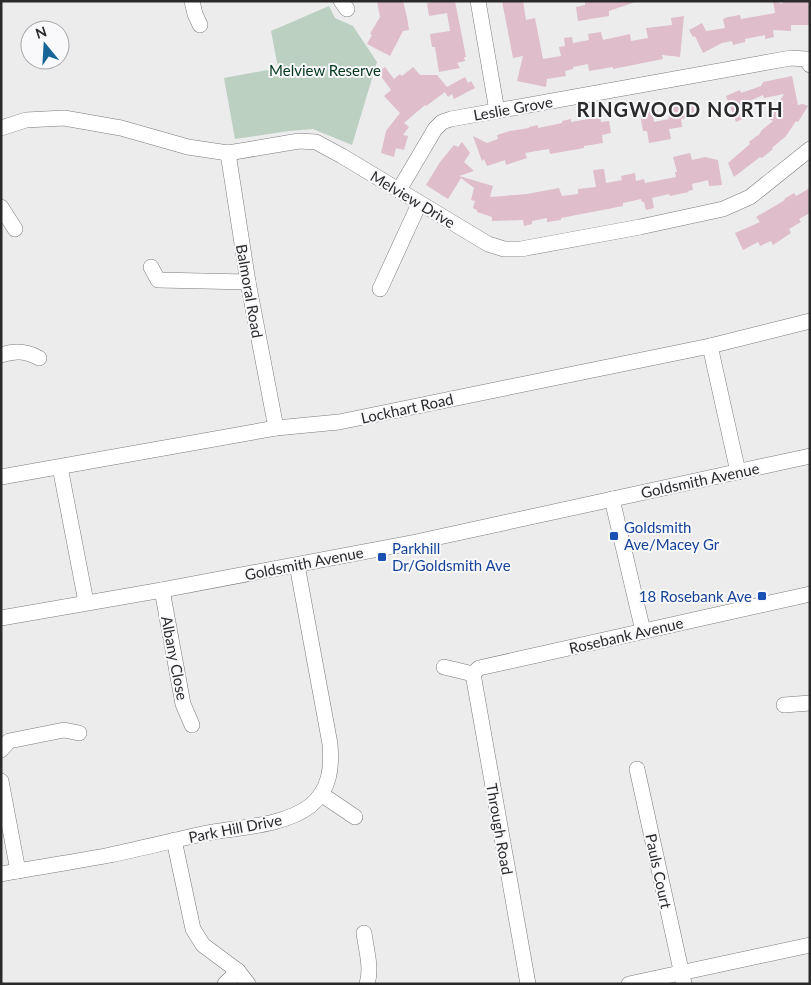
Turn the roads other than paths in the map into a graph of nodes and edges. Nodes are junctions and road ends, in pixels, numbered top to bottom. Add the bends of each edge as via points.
1 (192, 1) edge
2 (478, 1) edge
3 (200, 25) dead end
4 (810, 65) edge
5 (497, 111) junction
6 (1, 128) edge
7 (810, 149) edge
8 (228, 153) junction
9 (399, 190) junction
10 (419, 204) junction
11 (1, 207) edge
12 (15, 229) dead end
13 (151, 267) dead end
14 (248, 282) junction
15 (380, 288) dead end
16 (810, 321) edge
17 (710, 346) junction
18 (1, 355) edge
19 (39, 358) dead end
20 (276, 428) junction
21 (810, 456) edge
22 (60, 467) junction
23 (738, 472) junction
24 (2, 474) edge
25 (612, 499) junction
26 (297, 565) junction
27 (162, 590) junction
28 (810, 594) edge
29 (86, 602) junction
30 (1, 618) edge
31 (643, 631) junction
32 (444, 667) dead end
33 (473, 674) junction
34 (810, 704) edge
35 (784, 705) dead end
36 (192, 725) dead end
37 (79, 733) dead end
38 (1, 750) edge
39 (637, 769) dead end
40 (1, 781) edge
41 (321, 794) junction
42 (355, 817) dead end
43 (174, 840) junction
44 (18, 871) junction
45 (1, 874) edge
46 (364, 933) dead end
47 (810, 945) edge
48 (238, 971) junction
49 (683, 978) edge
50 (225, 984) edge
51 (248, 984) edge
52 (367, 984) edge
53 (528, 984) edge
54 (629, 984) edge

1 - 3 street
2 - 5 street
4 - 5 street, Leslie Grove via 806,59 791,58
5 - 9 street, Leslie Grove via 442,122 422,148
6 - 8 street, Melview Drive via 26,120 64,118
7 - 10 street, Melview Drive via 750,197 723,209 521,249 504,249 488,244
8 - 9 street, Melview Drive via 299,141 316,142
8 - 14 street, Balmoral Road
9 - 10 street, Melview Drive
10 - 15 street
11 - 12 street
13 - 14 street via 158,280
14 - 20 street, Balmoral Road
16 - 17 street, Lockhart Road
17 - 20 street, Lockhart Road via 339,422
17 - 23 street
18 - 19 street via 16,351
20 - 22 street, Lockhart Road
21 - 23 street, Goldsmith Avenue
22 - 24 street, Lockhart Road
22 - 29 street
23 - 25 street, Goldsmith Avenue
25 - 26 street, Goldsmith Avenue
25 - 31 street
26 - 27 street, Goldsmith Avenue
26 - 41 street, Park Hill Drive via 330,744 328,781
27 - 29 street, Goldsmith Avenue
27 - 36 street, Albany Close via 183,704
28 - 31 street, Rosebank Avenue
29 - 30 street, Goldsmith Avenue
31 - 33 street, Rosebank Avenue via 479,668
32 - 33 street
33 - 53 street, Through Road
34 - 35 street
37 - 38 street via 64,730 8,741
39 - 49 street, Pauls Court
40 - 44 street
41 - 42 street
41 - 43 street, Park Hill Drive via 298,814 279,820
43 - 44 street, Park Hill Drive
43 - 48 street via 193,929 203,945
44 - 45 street, Park Hill Drive
46 - 52 street
47 - 49 street
48 - 50 street
48 - 51 street
49 - 54 street

